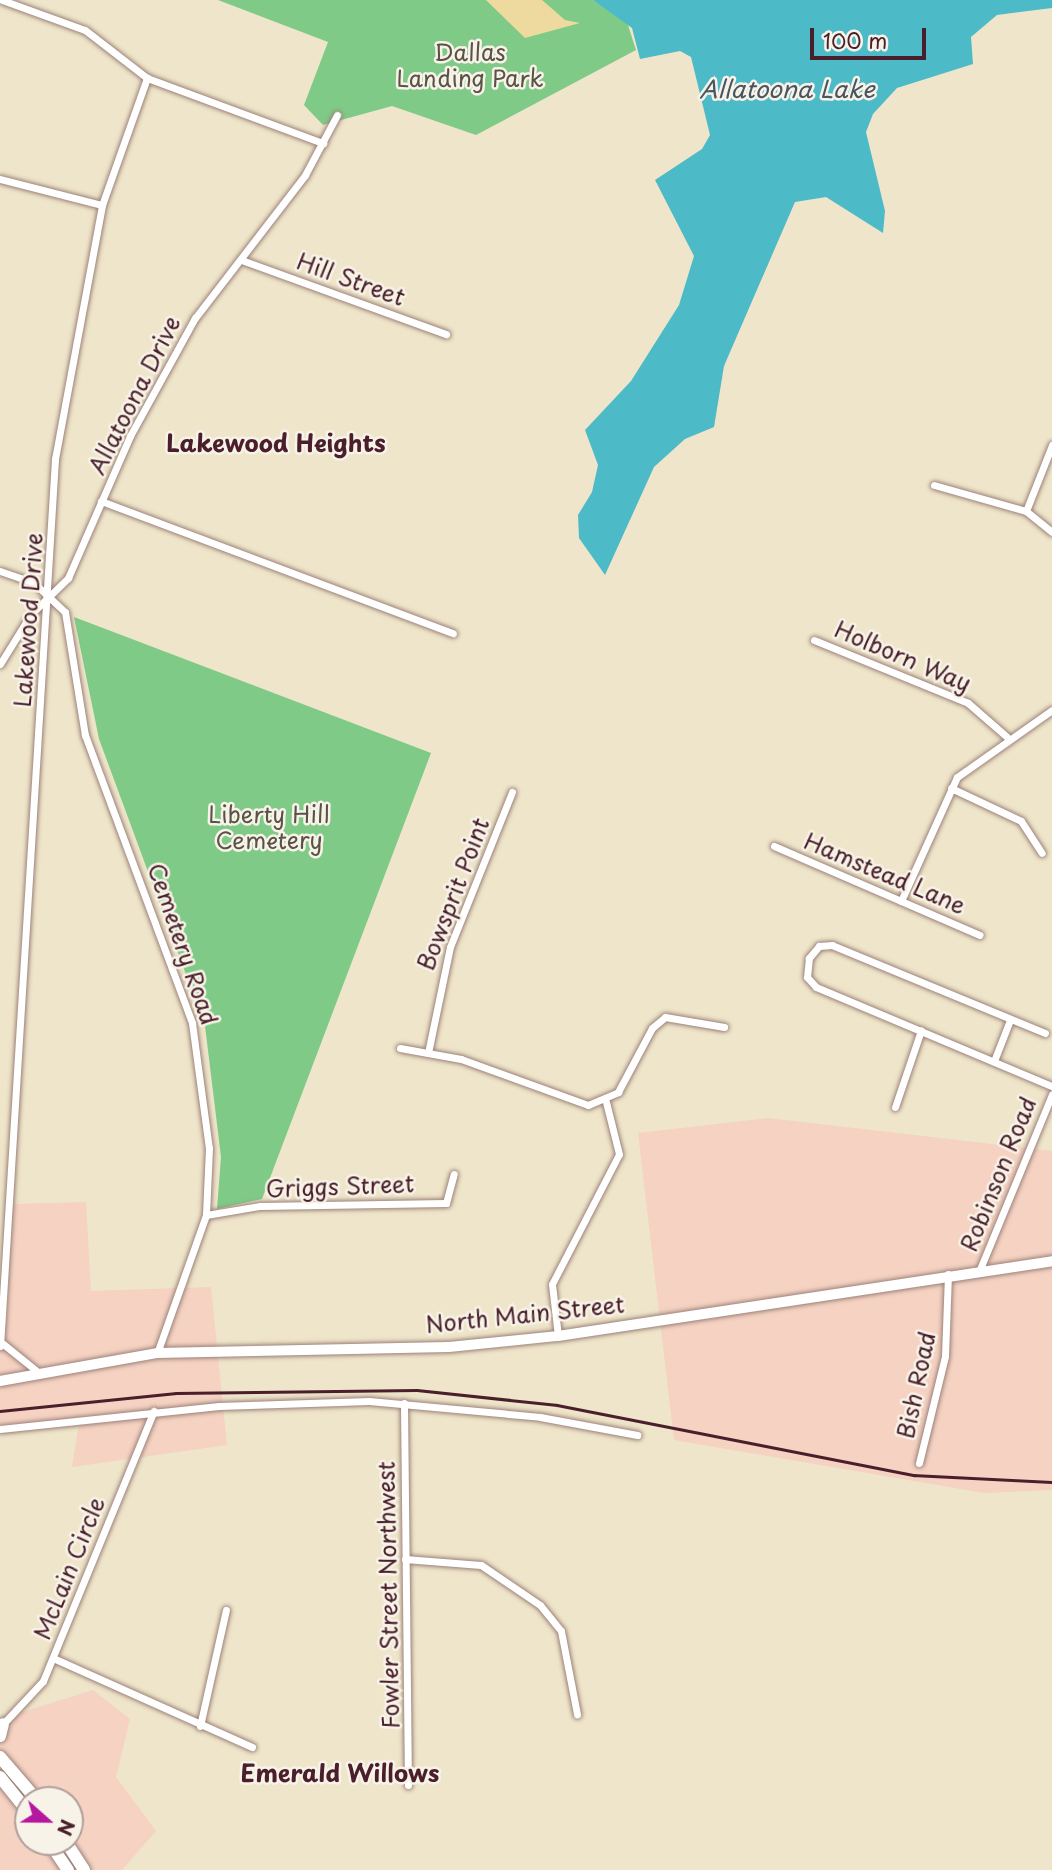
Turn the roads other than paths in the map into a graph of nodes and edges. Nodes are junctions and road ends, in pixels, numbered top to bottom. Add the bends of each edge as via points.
1 (2, 0) edge
2 (147, 78) junction
3 (337, 115) dead end
4 (323, 144) junction
5 (0, 179) edge
6 (102, 205) junction
7 (244, 261) junction
8 (446, 334) dead end
9 (1052, 445) edge
10 (934, 485) dead end
11 (101, 501) junction
12 (1026, 511) junction
13 (1052, 532) edge
14 (0, 571) edge
15 (50, 596) junction
16 (453, 633) dead end
17 (814, 640) dead end
18 (0, 664) edge
19 (1052, 710) edge
20 (1007, 737) junction
21 (951, 788) junction
22 (512, 792) dead end
23 (774, 846) dead end
24 (1042, 853) dead end
25 (901, 901) junction
26 (980, 934) dead end
27 (1010, 1020) junction
28 (724, 1027) dead end
29 (921, 1030) junction
30 (1045, 1033) dead end
31 (400, 1048) dead end
32 (428, 1053) junction
33 (993, 1061) junction
34 (1052, 1086) edge
35 (1052, 1094) edge
36 (607, 1102) junction
37 (895, 1107) dead end
38 (454, 1174) dead end
39 (206, 1215) junction
40 (1052, 1261) edge
41 (980, 1269) junction
42 (948, 1273) junction
43 (558, 1336) junction
44 (1, 1345) edge
45 (157, 1353) junction
46 (38, 1372) junction
47 (0, 1381) edge
48 (404, 1403) junction
49 (154, 1411) junction
50 (0, 1429) edge
51 (637, 1436) dead end
52 (919, 1463) dead end
53 (405, 1559) junction
54 (226, 1610) dead end
55 (53, 1658) junction
56 (578, 1714) dead end
57 (200, 1726) junction
58 (1, 1729) edge
59 (0, 1746) edge
60 (252, 1747) dead end
61 (0, 1757) edge
62 (16, 1774) junction
63 (0, 1777) edge
64 (26, 1786) edge
65 (408, 1786) dead end
66 (14, 1794) edge

1 - 2 street via 85,30
2 - 4 street
2 - 6 street, Lakewood Drive
3 - 4 street, Allatoona Drive
4 - 7 street, Allatoona Drive
5 - 6 street
6 - 15 street, Lakewood Drive via 55,459
7 - 8 street, Hill Street
7 - 11 street, Allatoona Drive via 195,318
9 - 12 street
10 - 12 street
11 - 15 street, Allatoona Drive via 68,578
11 - 16 street
12 - 13 street
14 - 15 street
15 - 18 street, Allatoona Drive
15 - 39 street, Cemetery Road via 65,612 85,735 192,1023 209,1148
15 - 44 street, Lakewood Drive via 24,890
17 - 20 street, Holborn Way via 968,703
19 - 20 street
20 - 21 street
21 - 24 street via 1021,821
21 - 25 street
22 - 32 street, Bowsprit Point via 450,947
23 - 25 street, Hamstead Lane
25 - 26 street, Hamstead Lane
27 - 29 street via 832,945 819,946 809,958 807,977 816,987
27 - 30 street
27 - 33 street
28 - 36 street via 665,1017 652,1028 632,1076
29 - 33 street
29 - 37 street
31 - 32 street
32 - 36 street via 461,1059 572,1104
33 - 34 street
35 - 41 street, Robinson Road
36 - 43 street via 619,1154 552,1284
38 - 39 street, Griggs Street via 446,1203 260,1206
39 - 45 street, Cemetery Road
40 - 41 main road, North Main Street
41 - 42 main road, North Main Street
42 - 43 main road, North Main Street
42 - 52 street, Bish Road via 945,1356
43 - 45 main road, North Main Street via 449,1347
44 - 46 street, Lakewood Drive
45 - 46 main road, North Main Street
46 - 47 main road, North Main Street
48 - 49 street
48 - 51 street via 540,1417
48 - 53 street, Fowler Street Northwest
49 - 50 street
49 - 55 street, McLain Circle
53 - 56 street via 481,1565 540,1605 561,1630
53 - 65 street, Fowler Street Northwest
54 - 57 street
55 - 57 street
55 - 58 street, McLain Circle via 35,1696
57 - 60 street
59 - 62 main road
61 - 62 main road
62 - 64 main road
63 - 66 main road

